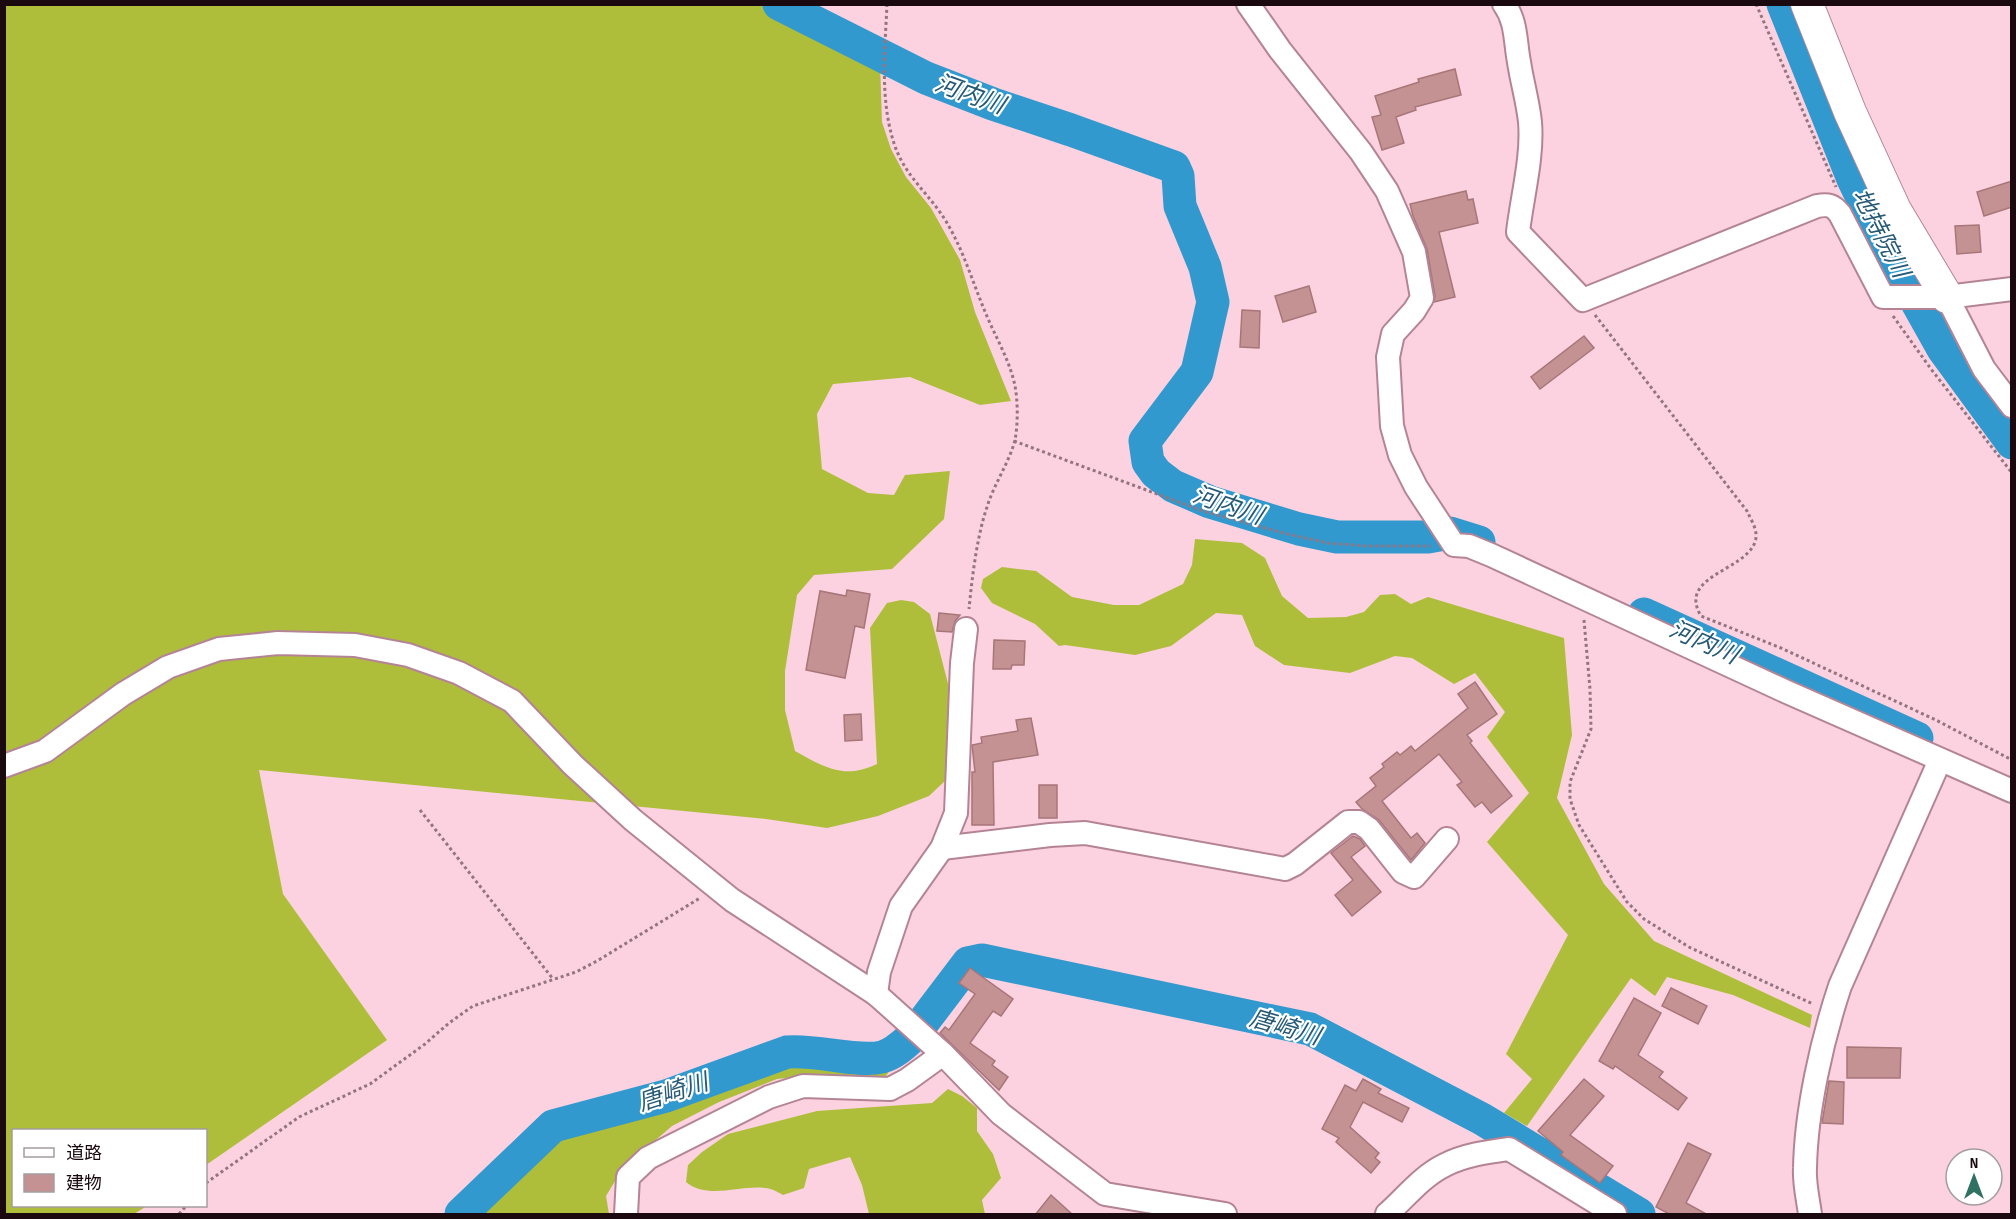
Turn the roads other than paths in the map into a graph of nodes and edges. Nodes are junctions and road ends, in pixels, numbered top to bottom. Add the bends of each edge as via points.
1 (1248, 4) edge
2 (1504, 4) edge
3 (1807, 4) edge
4 (2012, 289) edge
5 (1947, 297) junction
6 (2012, 406) edge
7 (966, 629) road end
8 (1940, 760) junction
9 (4, 766) edge
10 (2012, 791) edge
11 (1447, 839) dead end
12 (942, 848) junction
13 (876, 994) junction
14 (943, 1054) junction
15 (1105, 1204) edge
16 (626, 1215) edge
17 (1225, 1215) edge
18 (1387, 1215) edge
19 (1615, 1215) edge
20 (1810, 1215) edge

1 - 8 street via 1361,152 1387,191 1414,252 1422,298 1393,334 1388,357 1392,426 1400,455 1416,487 1450,538
2 - 5 street via 1515,28 1530,122 1518,232 1583,300 1827,204 1835,207 1883,297
3 - 5 street via 1895,210
4 - 5 street
5 - 6 street via 1984,369
7 - 12 street via 956,813
8 - 10 street
8 - 20 street via 1832,1011 1806,1129 1804,1171
9 - 13 street via 45,751 123,694 168,667 219,650 278,643 355,645 408,655 449,669 512,701 633,820 732,900
11 - 12 street via 1414,876 1403,872 1359,822 1348,822 1285,869 1085,833
12 - 13 street via 901,906 879,972
13 - 14 street
14 - 15 street via 1001,1114
14 - 16 street via 890,1089 803,1086 769,1097 648,1158 628,1177
15 - 17 street
18 - 19 street via 1444,1165 1509,1149

